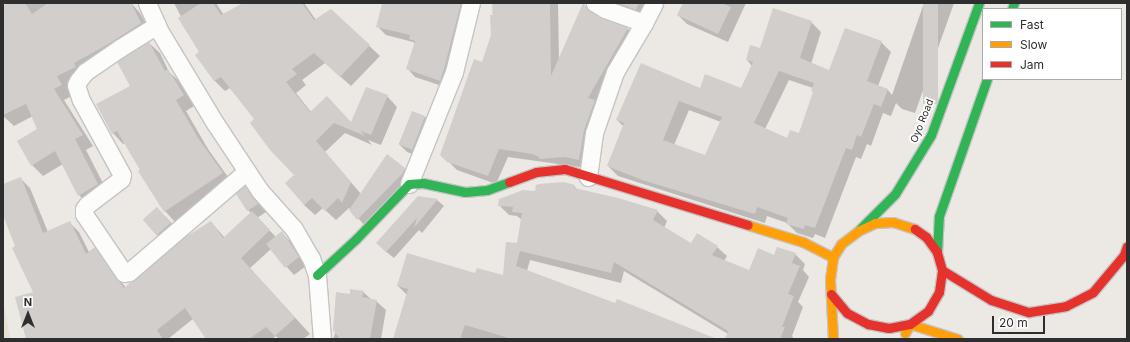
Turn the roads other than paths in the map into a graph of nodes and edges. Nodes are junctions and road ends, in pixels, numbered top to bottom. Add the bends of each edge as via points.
1 (147, 3) edge
2 (471, 3) edge
3 (595, 3) edge
4 (654, 3) edge
5 (978, 3) edge
6 (644, 24) junction
7 (157, 25) junction
8 (987, 80) edge
9 (247, 171) junction
10 (588, 177) junction
11 (409, 184) junction
12 (858, 231) junction
13 (1127, 246) edge
14 (936, 252) junction
15 (833, 257) junction
16 (942, 270) junction
17 (317, 276) junction
18 (831, 294) junction
19 (910, 324) junction
20 (322, 339) edge
21 (833, 339) edge
22 (902, 339) edge
23 (958, 339) edge

1 - 7 street
2 - 11 street via 454,72
3 - 6 street
4 - 6 street
5 - 12 main road, Oyo Road via 931,135 895,194
6 - 10 street via 615,72 594,133
7 - 9 street via 215,123
7 - 9 street via 85,72 76,85 81,100 122,175 121,179 84,208 84,214 124,273 129,272
8 - 14 main road via 939,216
9 - 17 street via 260,191 294,229 311,258
10 - 11 main road via 565,169 551,170 536,172 486,190 465,192 423,183
10 - 15 main road via 802,242
11 - 17 main road
12 - 14 main road via 875,223 893,222 911,227 926,237
12 - 15 main road via 841,244
13 - 16 main road via 1124,255 1093,292 1066,306 1029,312 991,300
14 - 16 main road
15 - 18 main road
16 - 19 main road via 939,292 928,311
17 - 20 street
18 - 19 main road via 847,313 868,324 889,328
18 - 21 main road
19 - 22 main road
19 - 23 main road

